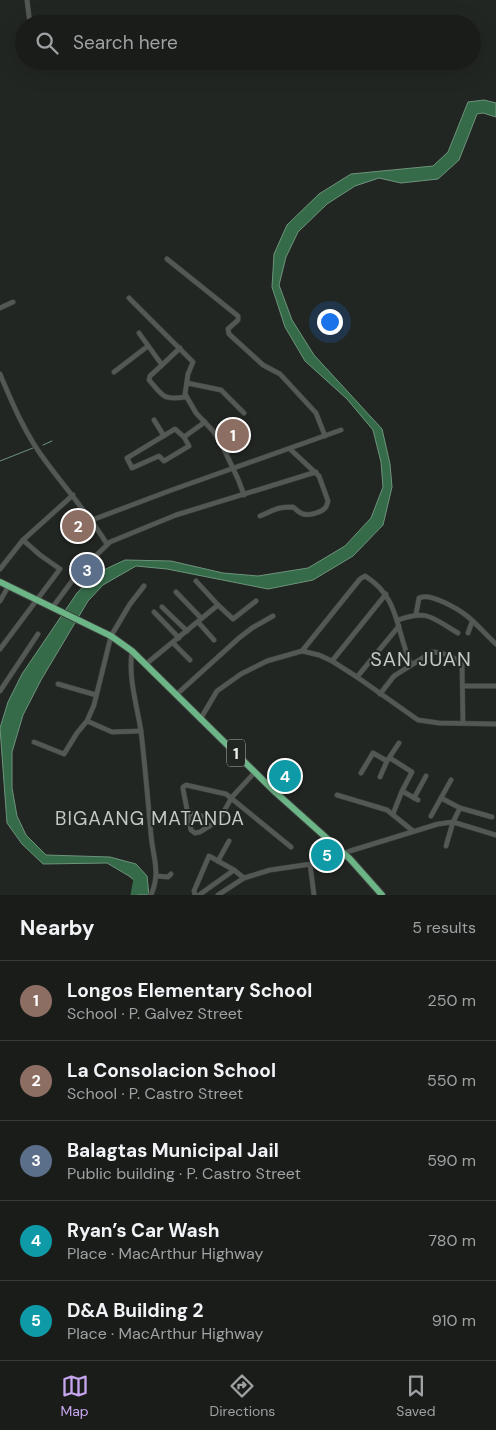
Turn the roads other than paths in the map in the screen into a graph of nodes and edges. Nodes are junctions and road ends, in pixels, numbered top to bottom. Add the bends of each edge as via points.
1 (27, 0) edge
2 (29, 15) edge
3 (167, 258) dead end
4 (130, 298) dead end
5 (13, 302) dead end
6 (0, 308) edge
7 (139, 333) dead end
8 (148, 346) junction
9 (180, 348) junction
10 (162, 365) junction
11 (114, 372) dead end
12 (0, 374) edge
13 (187, 383) junction
14 (186, 397) junction
15 (244, 414) dead end
16 (154, 420) dead end
17 (205, 422) junction
18 (341, 430) dead end
19 (164, 436) junction
20 (325, 436) junction
21 (184, 437) junction
22 (290, 449) junction
23 (234, 469) junction
24 (316, 472) junction
25 (244, 495) junction
26 (73, 496) junction
27 (260, 516) dead end
28 (92, 520) junction
29 (23, 540) junction
30 (107, 544) junction
31 (0, 569) edge
32 (196, 581) dead end
33 (2, 584) edge
34 (144, 586) dead end
35 (176, 592) dead end
36 (386, 594) junction
37 (36, 600) junction
38 (0, 601) edge
39 (256, 601) dead end
40 (218, 605) junction
41 (162, 607) dead end
42 (54, 609) junction
43 (154, 612) dead end
44 (416, 614) junction
45 (273, 616) dead end
46 (200, 620) junction
47 (398, 620) junction
48 (472, 622) junction
49 (399, 626) junction
50 (187, 631) junction
51 (458, 633) dead end
52 (38, 634) dead end
53 (468, 634) dead end
54 (111, 636) junction
55 (179, 638) junction
56 (214, 640) dead end
57 (173, 643) junction
58 (496, 644) edge
59 (0, 649) edge
60 (132, 651) junction
61 (302, 651) junction
62 (190, 660) dead end
63 (332, 662) junction
64 (146, 664) junction
65 (412, 664) junction
66 (357, 677) junction
67 (58, 684) dead end
68 (463, 686) junction
69 (496, 686) edge
70 (0, 691) edge
71 (380, 694) junction
72 (96, 695) junction
73 (176, 695) junction
74 (201, 718) junction
75 (87, 721) junction
76 (463, 723) junction
77 (496, 724) edge
78 (141, 731) junction
79 (34, 742) dead end
80 (399, 743) dead end
81 (388, 759) junction
82 (255, 772) junction
83 (362, 773) dead end
84 (426, 776) dead end
85 (380, 777) dead end
86 (451, 780) dead end
87 (402, 790) junction
88 (337, 795) dead end
89 (232, 797) junction
90 (440, 798) junction
91 (460, 808) junction
92 (187, 813) junction
93 (393, 814) junction
94 (149, 816) junction
95 (431, 816) dead end
96 (492, 818) dead end
97 (166, 819) dead end
98 (219, 820) junction
99 (453, 822) junction
100 (413, 831) junction
101 (496, 835) edge
102 (229, 841) dead end
103 (446, 846) dead end
104 (291, 847) dead end
105 (343, 853) junction
106 (218, 861) junction
107 (310, 864) junction
108 (234, 870) junction
109 (171, 874) dead end
110 (156, 876) junction
111 (244, 878) junction
112 (151, 895) edge
113 (196, 895) edge
114 (199, 895) edge
115 (218, 895) edge
116 (314, 895) edge
117 (382, 895) edge

1 - 2 street
3 - 20 street via 238,316 228,329 229,334 263,365 280,374 316,414
4 - 9 street
5 - 6 street
7 - 8 street
8 - 10 street
8 - 11 street
9 - 10 street
9 - 13 street via 193,362
10 - 14 street via 149,380 167,399
12 - 26 street via 26,431
13 - 14 street
13 - 15 street via 221,390
14 - 17 street
16 - 19 street
17 - 21 street
17 - 23 street
18 - 20 street
19 - 21 street via 176,429
19 - 21 street via 127,458 132,468 159,456 164,462 189,446
20 - 22 street
22 - 23 street
22 - 24 street
23 - 25 street
23 - 28 street
24 - 25 street
24 - 27 street via 328,501 323,510 302,514 295,508 286,507
25 - 30 street via 176,515
26 - 28 street
26 - 29 street
28 - 30 street
29 - 31 street
29 - 37 street via 60,569
30 - 42 street via 78,572
32 - 40 street
33 - 37 highway, 1
33 - 38 street
34 - 54 street
35 - 46 street
36 - 47 street
36 - 61 street via 367,577 361,577
36 - 63 street
37 - 42 highway, 1
37 - 59 street
39 - 40 street via 233,619
40 - 46 street
41 - 50 street
42 - 54 highway, 1
43 - 55 street
44 - 47 street
44 - 48 street via 419,598 424,596 457,610
44 - 51 street via 429,616
45 - 73 street via 252,628
46 - 50 street
46 - 56 street
47 - 49 street
48 - 53 street
48 - 58 street
49 - 65 street
49 - 66 street
50 - 55 street
52 - 70 street
54 - 60 highway, 1
54 - 72 street
55 - 57 street
57 - 62 street
57 - 64 street
60 - 64 highway, 1
60 - 78 street via 131,667
61 - 63 street
61 - 74 street via 267,661 241,674 217,691
63 - 66 street
64 - 73 highway, 1
65 - 68 street via 432,652 457,660 462,664
65 - 71 street via 394,676
66 - 71 street
67 - 72 street
68 - 69 street
68 - 76 street
71 - 76 street via 418,720
72 - 75 street
73 - 74 highway, 1
74 - 82 highway, 1
75 - 78 street via 112,732
75 - 79 street via 64,754
76 - 77 street
78 - 94 street
80 - 81 street
81 - 83 street via 373,753
81 - 85 street
81 - 87 street via 412,772
82 - 89 street
82 - 105 highway, 1
84 - 87 street via 416,799
86 - 90 street
87 - 93 street
88 - 93 street
89 - 92 street via 184,786
89 - 98 street
89 - 104 street
90 - 91 street
90 - 95 street
91 - 96 street
91 - 99 street
92 - 98 street
92 - 98 street via 191,830 195,833
93 - 100 street
94 - 97 street
94 - 110 street
99 - 100 street
99 - 101 street
99 - 103 street
100 - 105 street
102 - 106 street
105 - 107 street
105 - 117 highway, 1
106 - 108 street
106 - 113 street via 208,857 194,891
107 - 111 street
107 - 116 street
108 - 111 street
108 - 114 street
109 - 110 street
110 - 112 street
111 - 115 street

